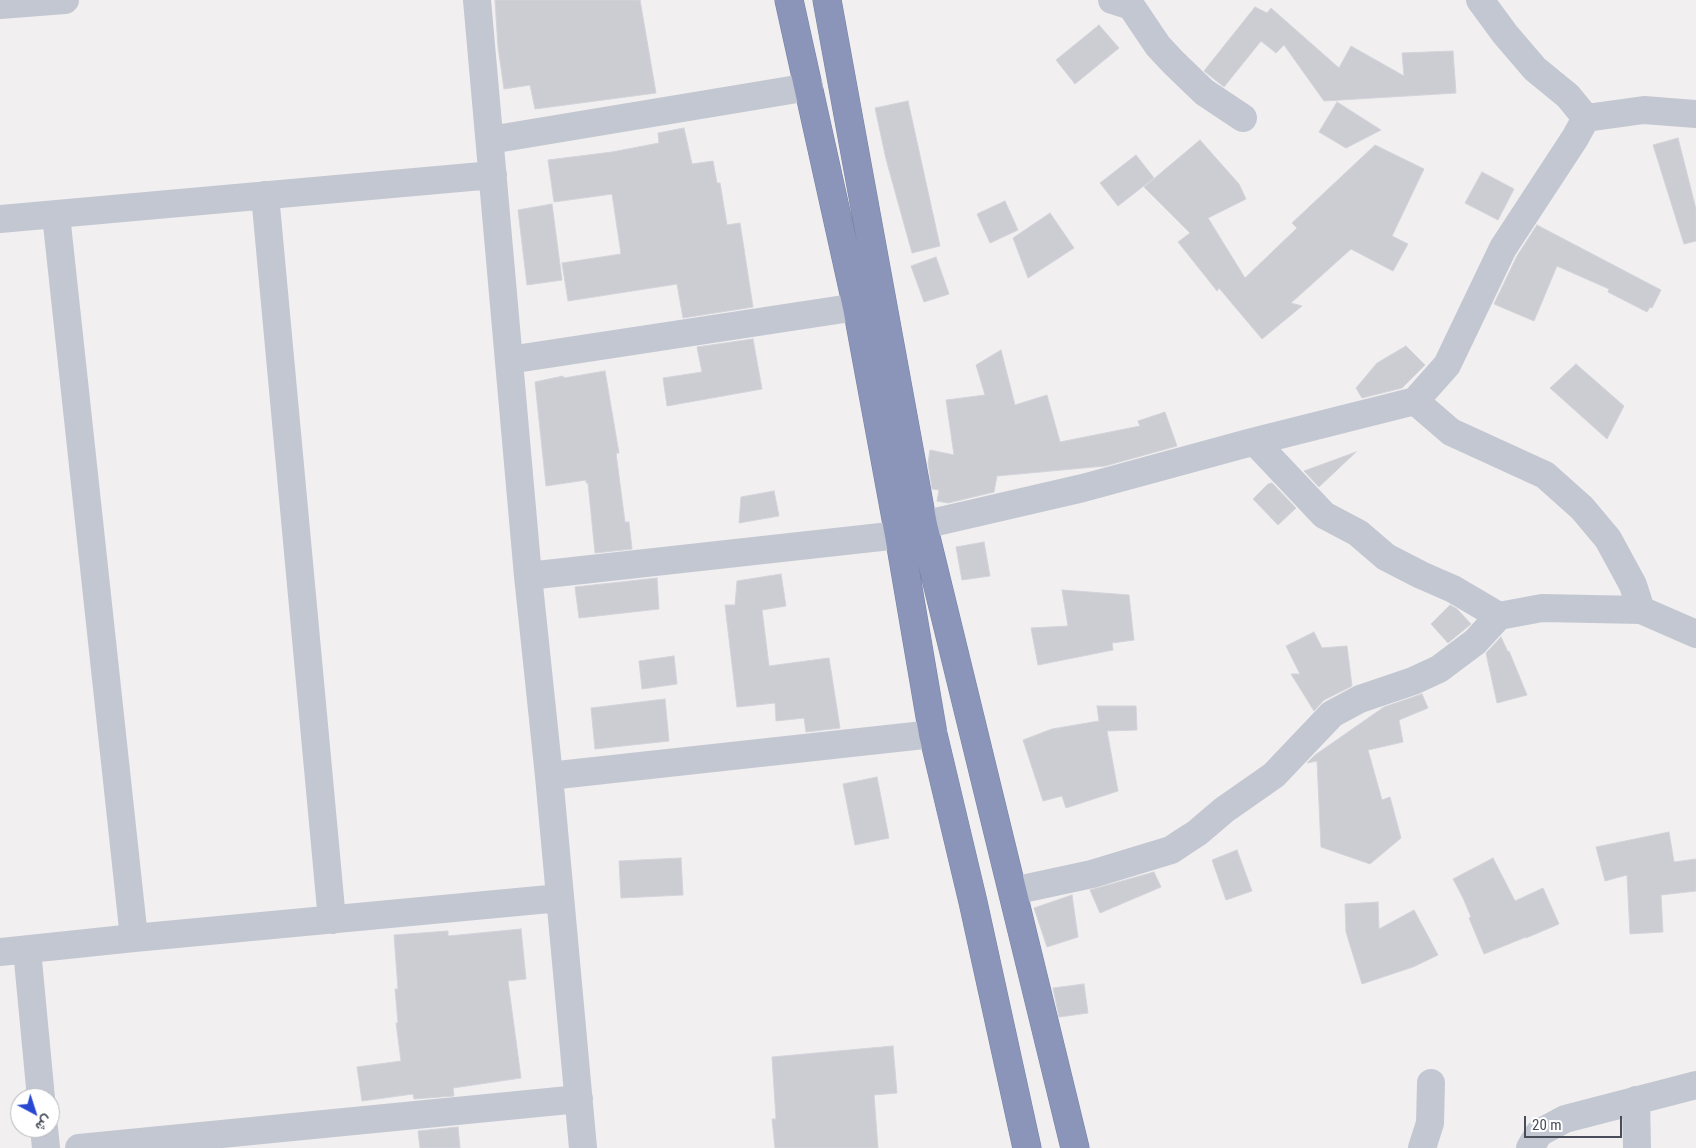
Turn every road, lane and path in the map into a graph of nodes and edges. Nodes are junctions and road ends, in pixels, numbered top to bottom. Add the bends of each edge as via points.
1 (65, 0) edge
2 (477, 0) edge
3 (789, 0) edge
4 (827, 0) edge
5 (1112, 0) edge
6 (1480, 0) edge
7 (0, 6) edge
8 (809, 87) junction
9 (1696, 114) edge
10 (1243, 118) dead end
11 (1586, 118) junction
12 (490, 140) junction
13 (493, 175) junction
14 (265, 196) junction
15 (56, 215) junction
16 (0, 220) edge
17 (857, 306) junction
18 (509, 360) junction
19 (1415, 401) junction
20 (1255, 442) junction
21 (911, 530) junction
22 (528, 576) junction
23 (1640, 610) junction
24 (1499, 616) junction
25 (1696, 634) edge
26 (933, 734) junction
27 (549, 776) junction
28 (1013, 891) junction
29 (560, 898) junction
30 (332, 920) junction
31 (134, 938) junction
32 (27, 950) junction
33 (0, 952) edge
34 (1431, 1083) dead end
35 (1696, 1085) edge
36 (40, 1088) edge
37 (578, 1099) junction
38 (1636, 1100) junction
39 (79, 1148) edge
40 (583, 1148) edge
41 (1027, 1148) edge
42 (1075, 1148) edge
43 (1422, 1148) edge
44 (1530, 1148) edge
45 (1637, 1148) edge

1 - 7 street
2 - 12 street
3 - 8 highway
4 - 21 highway
5 - 10 street via 1131,6 1173,62 1204,92
6 - 11 street via 1535,69 1568,96
8 - 12 street
8 - 17 highway
9 - 11 street via 1644,110
11 - 19 street via 1503,248 1447,365
12 - 13 street
13 - 14 street
13 - 18 street
14 - 15 street
14 - 30 street
15 - 16 street
15 - 31 street
17 - 18 street
17 - 21 highway
18 - 22 street
19 - 20 street
19 - 23 street via 1451,432 1545,475 1582,508 1608,539 1634,585
20 - 21 street
20 - 24 street via 1324,515 1358,533 1386,557 1453,589
21 - 22 street
21 - 26 highway
21 - 28 highway
22 - 27 street
23 - 24 street via 1542,608
23 - 25 street
24 - 28 street via 1475,642 1438,669 1360,699 1332,714 1274,775 1171,850 1092,874
26 - 27 street
26 - 41 highway
27 - 29 street
28 - 42 highway
29 - 30 street
29 - 37 street
30 - 31 street
31 - 32 street
32 - 33 street
32 - 36 street
34 - 43 street via 1430,1123
35 - 38 street
37 - 39 street
37 - 40 street
38 - 44 street via 1565,1120 1539,1133
38 - 45 street

